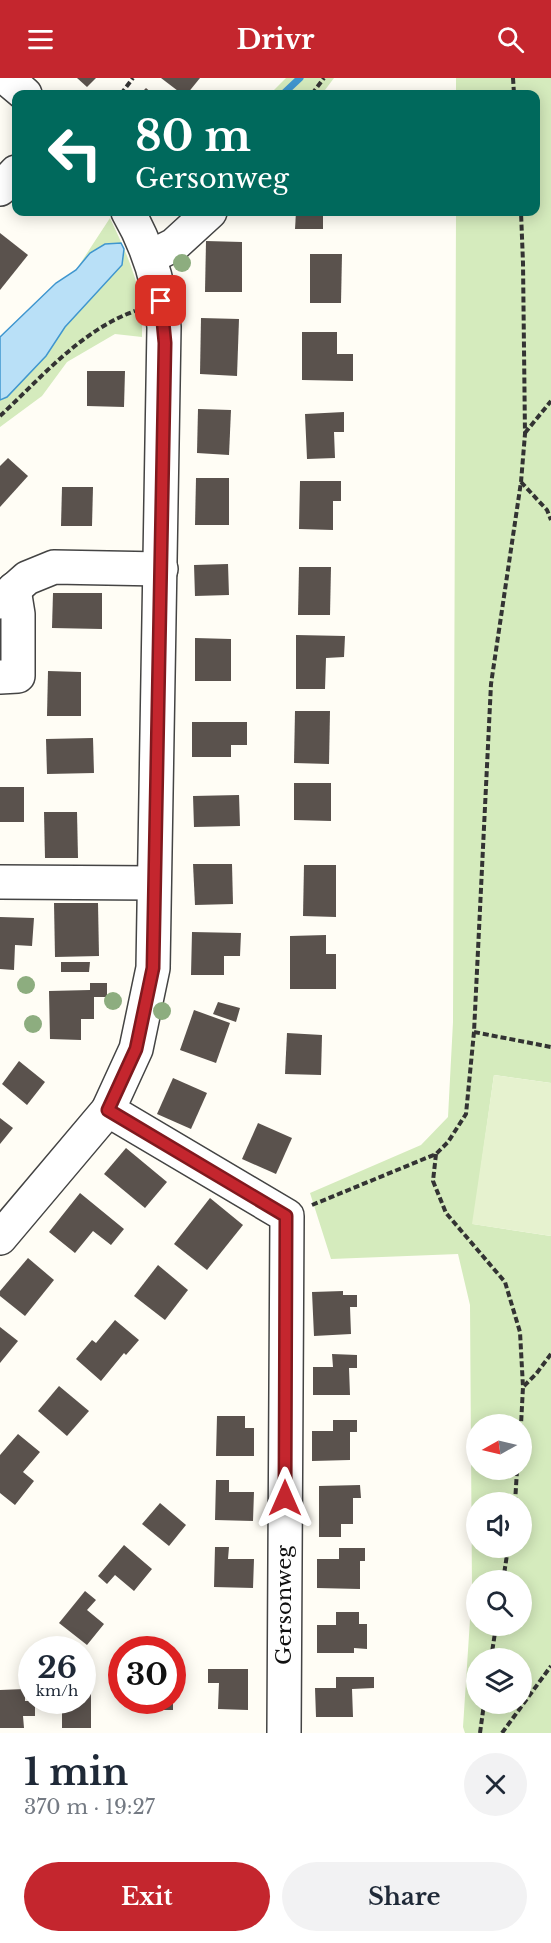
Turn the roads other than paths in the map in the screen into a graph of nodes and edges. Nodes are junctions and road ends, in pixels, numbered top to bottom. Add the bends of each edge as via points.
1 (6, 78) edge
2 (20, 90) edge
3 (12, 176) edge
4 (0, 189) edge
5 (130, 216) edge
6 (206, 216) edge
7 (150, 257) junction
8 (161, 568) junction
9 (7, 596) edge
10 (0, 676) edge
11 (0, 882) edge
12 (154, 883) junction
13 (108, 1110) junction
14 (0, 1238) edge
15 (284, 1733) edge

1 - 2 street
3 - 4 street
5 - 7 street
6 - 7 street via 174,245
7 - 8 street via 162,306 165,343
8 - 9 street via 54,567 27,578
8 - 12 street
9 - 10 street via 18,614 18,676
11 - 12 street
12 - 13 street via 150,987 136,1049
13 - 14 street
13 - 15 street, Gersonweg via 286,1216

